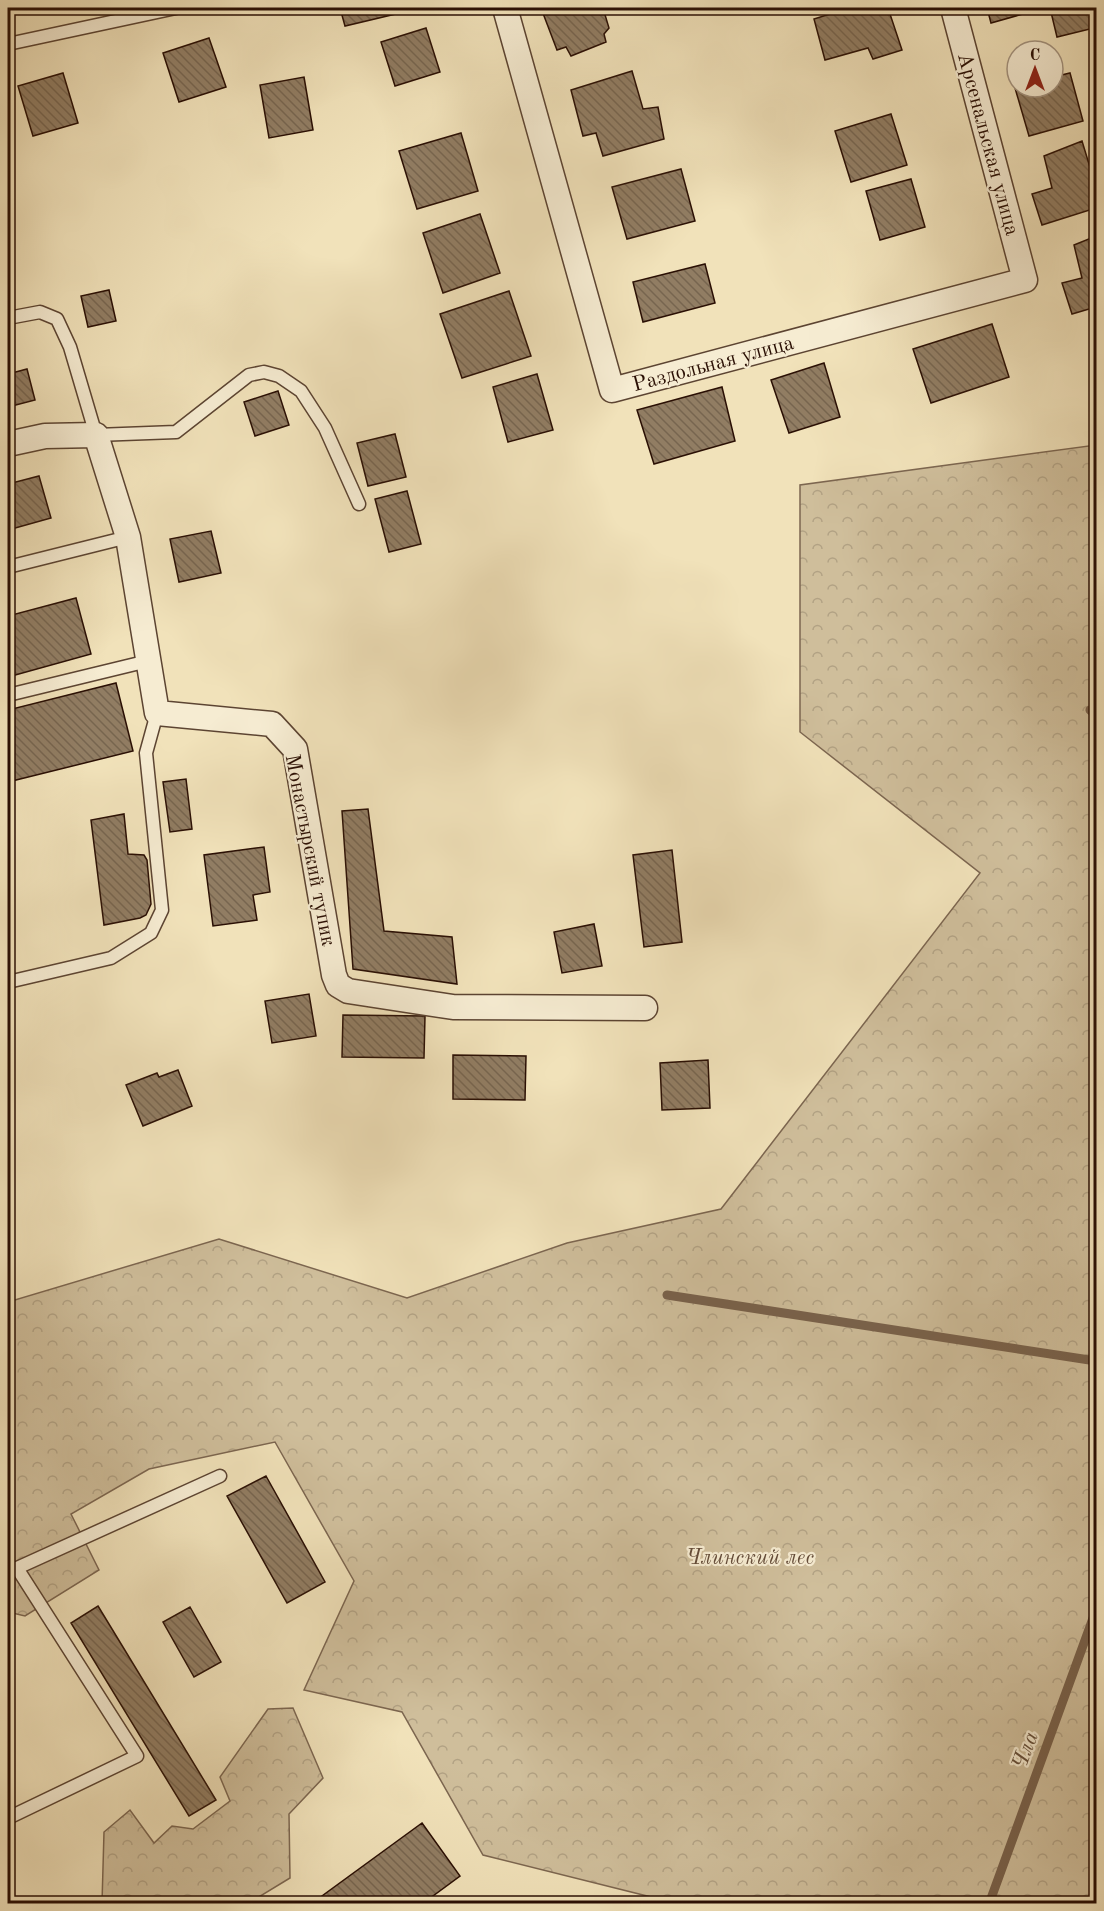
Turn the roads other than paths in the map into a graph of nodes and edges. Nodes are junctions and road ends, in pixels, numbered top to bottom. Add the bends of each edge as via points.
1 (176, 8) edge
2 (504, 8) edge
3 (953, 8) edge
4 (8, 44) edge
5 (1025, 280) joint
6 (8, 318) edge
7 (96, 435) junction
8 (8, 444) edge
9 (359, 504) dead end
10 (128, 537) junction
11 (8, 567) edge
12 (148, 661) junction
13 (8, 695) edge
14 (157, 713) junction
15 (8, 982) edge
16 (645, 1008) dead end
17 (220, 1476) dead end
18 (8, 1818) edge

1 - 4 lane
2 - 5 street, Раздольная улица via 612,390
3 - 5 street, Арсенальская улица
6 - 7 lane via 40,312 57,319 70,347
7 - 8 street via 45,436
7 - 9 lane via 176,432 249,375 264,372 279,376 301,391 326,428
7 - 10 street
10 - 11 lane
10 - 12 street
12 - 13 lane
12 - 14 street
14 - 15 lane via 146,753 162,910 151,933 111,958
14 - 16 street, Монастырский тупик via 272,724 296,749 338,985 348,991 453,1007
17 - 18 lane via 17,1568 137,1756

